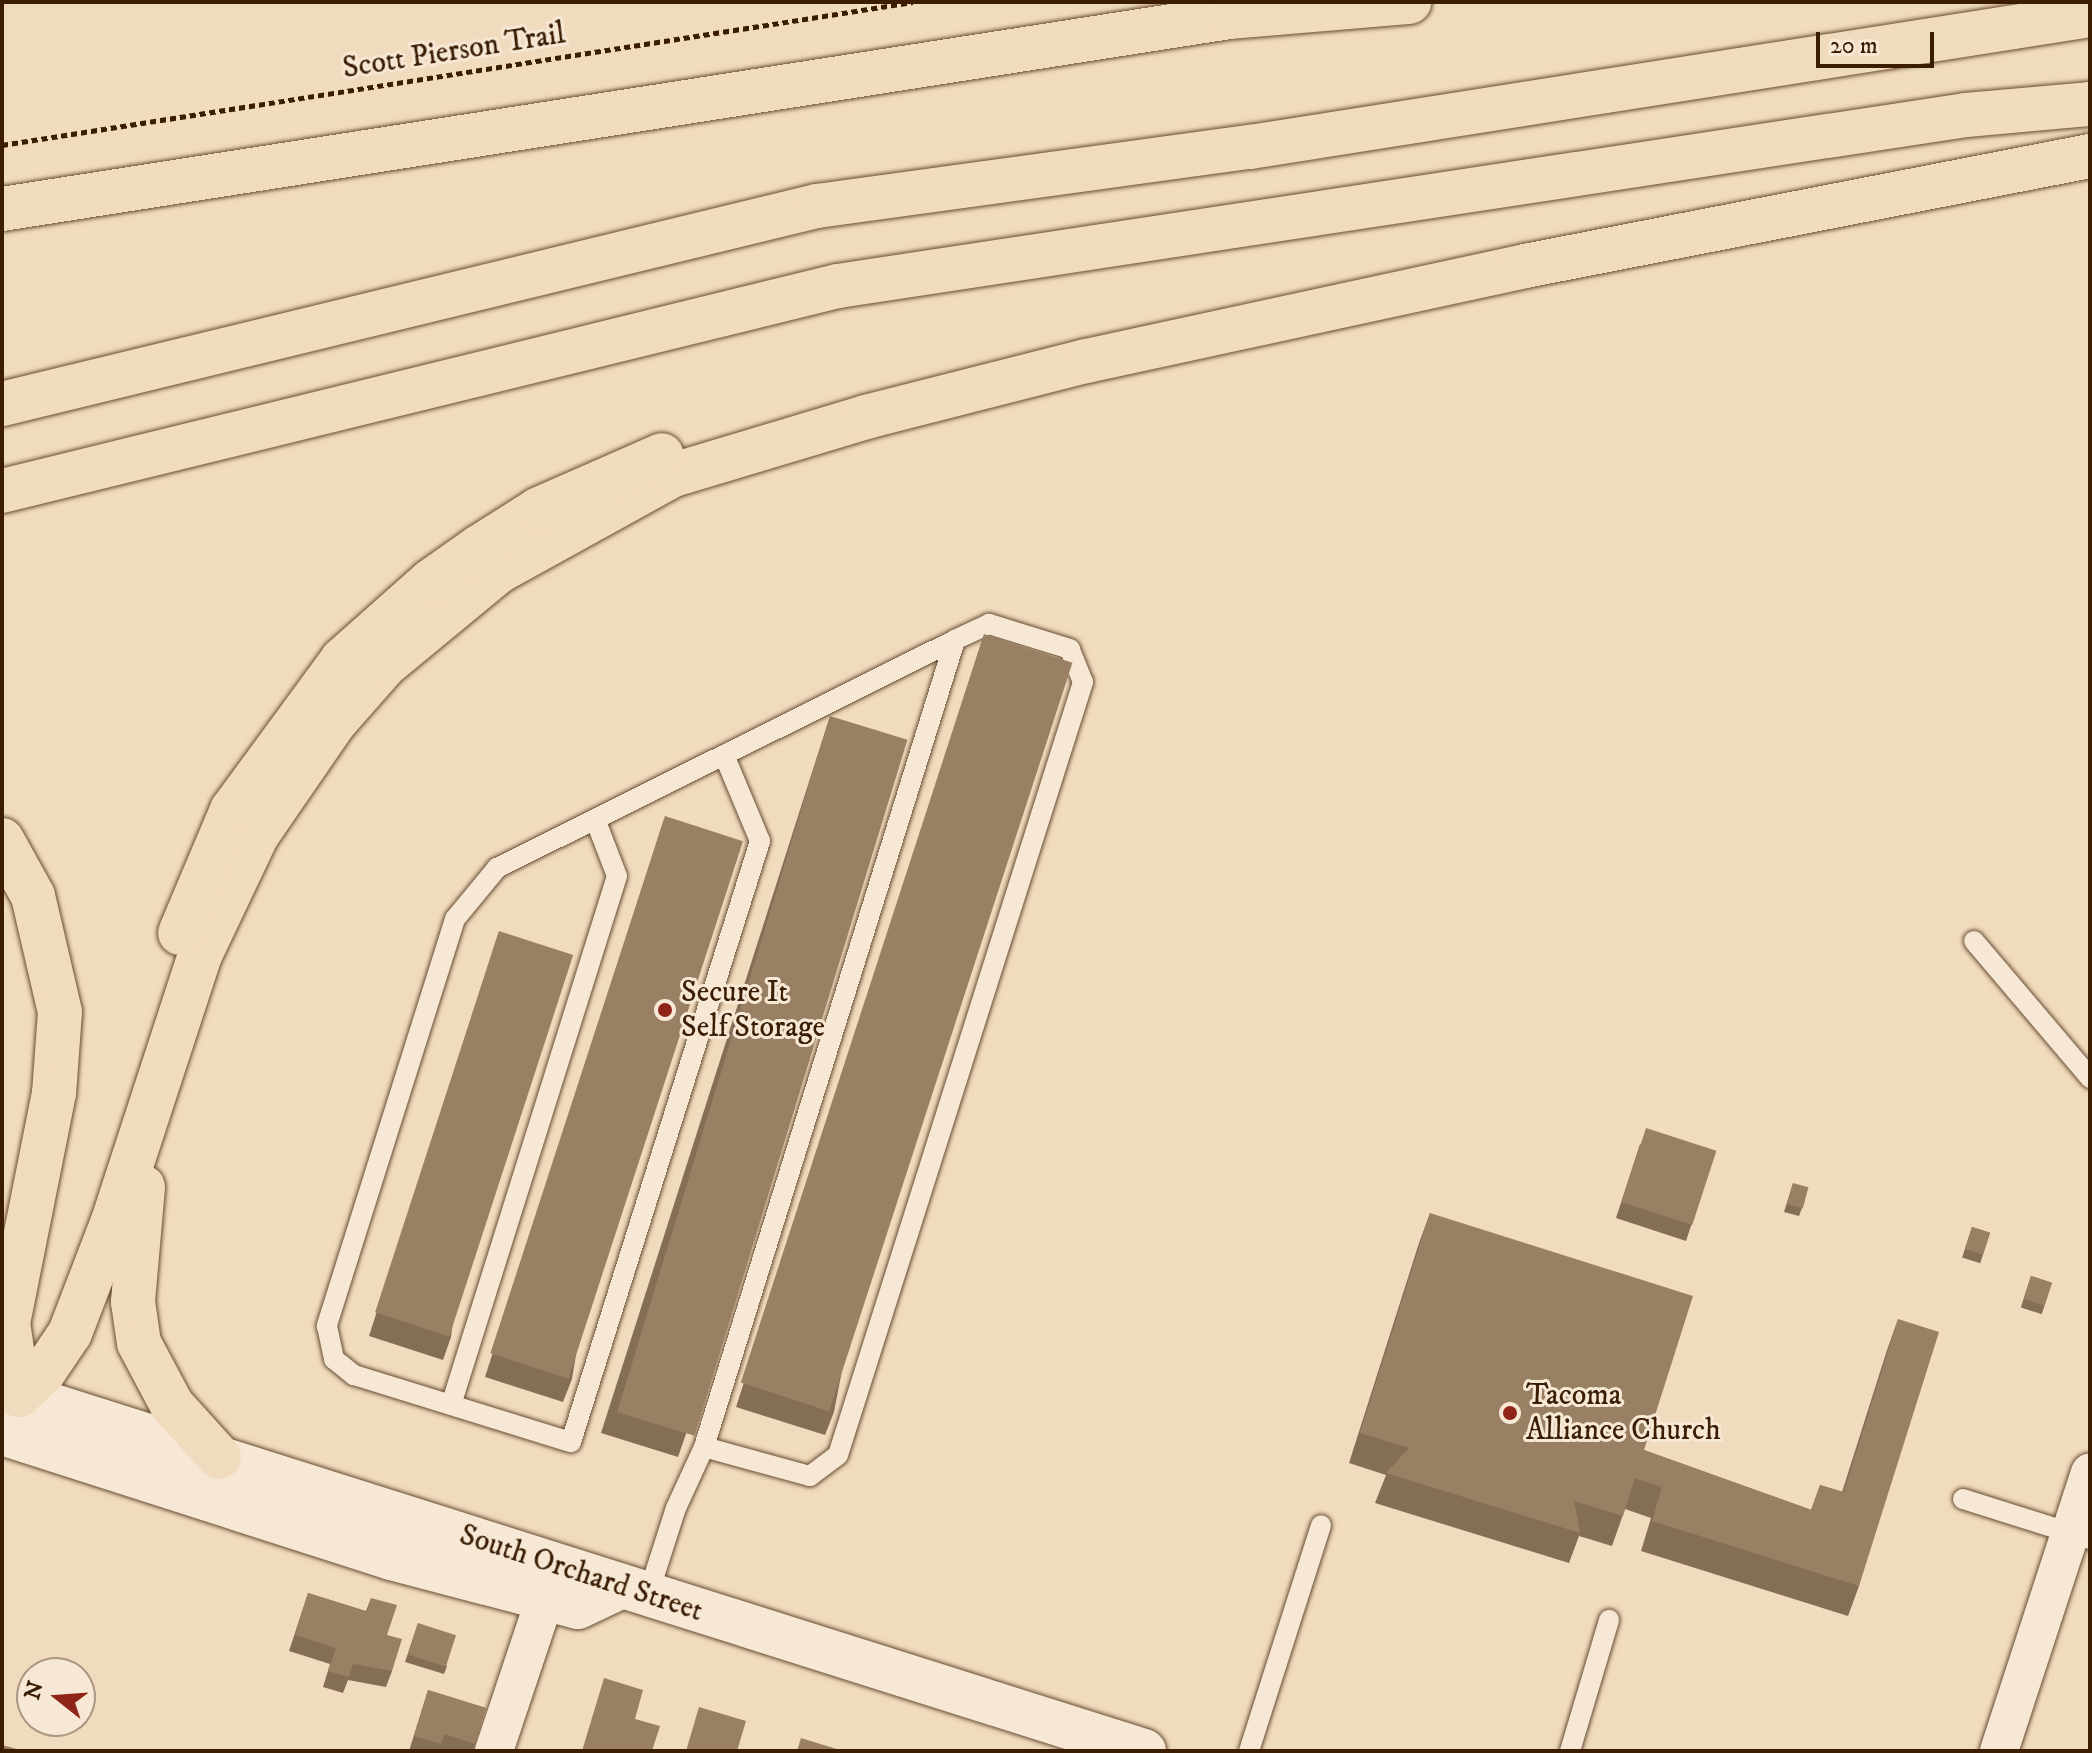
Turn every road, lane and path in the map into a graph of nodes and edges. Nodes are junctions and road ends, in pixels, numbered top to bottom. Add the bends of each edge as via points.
1 (913, 2) edge
2 (1409, 2) edge
3 (2090, 15) edge
4 (2090, 104) edge
5 (2, 145) edge
6 (2090, 156) edge
7 (2, 209) edge
8 (2, 404) edge
9 (2, 491) edge
10 (955, 640) junction
11 (724, 755) junction
12 (595, 819) junction
13 (2, 840) edge
14 (1974, 941) dead end
15 (162, 1061) junction
16 (2090, 1078) edge
17 (36, 1168) junction
18 (2, 1245) edge
19 (451, 1405) junction
20 (11, 1414) edge
21 (704, 1447) junction
22 (219, 1457) junction
23 (2090, 1473) edge
24 (1963, 1499) dead end
25 (1321, 1525) dead end
26 (2080, 1536) edge
27 (633, 1591) junction
28 (545, 1599) junction
29 (1609, 1620) dead end
30 (494, 1751) edge
31 (1144, 1751) edge
32 (1249, 1751) edge
33 (1570, 1751) edge
34 (1999, 1751) edge

1 - 5 path, Scott Pierson Trail
2 - 7 highway via 1230,17
3 - 8 highway via 1250,147 817,206
4 - 9 highway via 1966,115 838,286
6 - 15 highway via 1525,266 1086,361 758,446 673,475 499,571 385,665 285,788 215,919
10 - 11 lane
10 - 21 lane
10 - 21 lane via 989,624 1070,649 1083,682 838,1455 810,1476
11 - 12 lane
11 - 19 lane via 760,841 571,1442
12 - 19 lane via 617,876
12 - 19 lane via 497,868 455,919 327,1326 334,1359 354,1375
13 - 17 highway via 37,910 60,1012 54,1093
14 - 16 lane
15 - 20 highway via 113,1221 70,1333
15 - 22 highway via 145,1163 133,1302 139,1343 151,1373
17 - 18 highway
17 - 20 highway via 8,1323
20 - 22 main road, South Orchard Street
20 - 28 main road via 391,1558
21 - 27 lane
22 - 27 main road, South Orchard Street
23 - 26 street
24 - 26 lane
25 - 32 lane
26 - 34 street
27 - 28 main road via 578,1607
27 - 31 main road, South Orchard Street
28 - 30 street
29 - 33 lane

